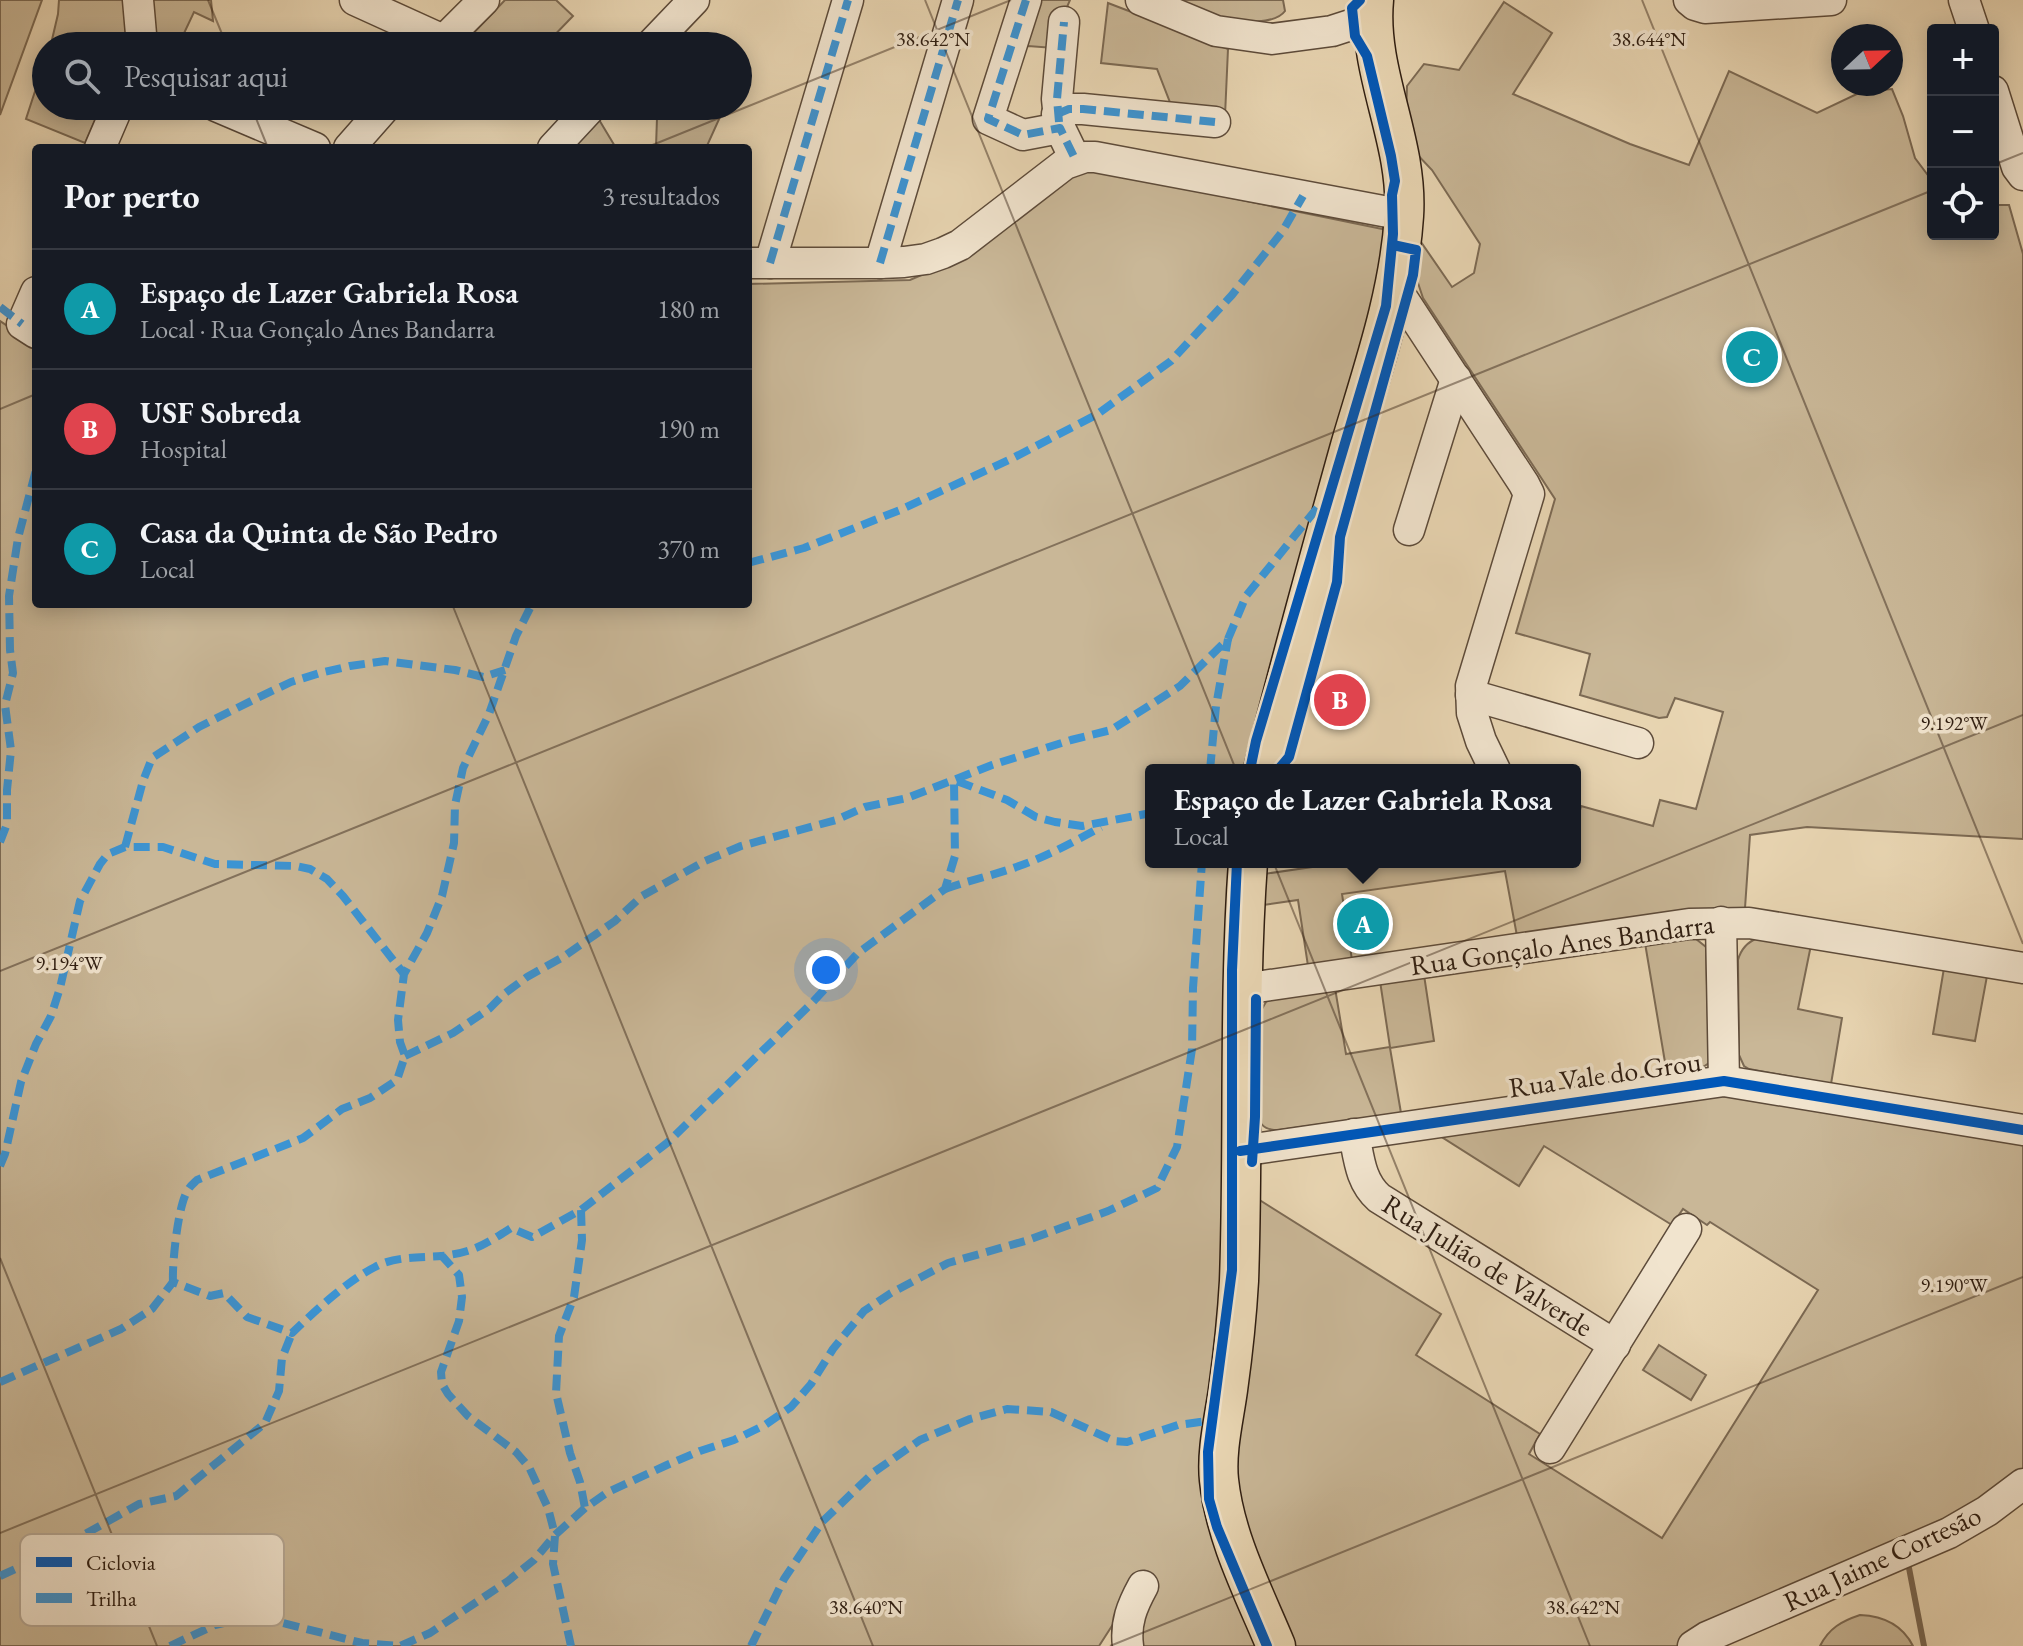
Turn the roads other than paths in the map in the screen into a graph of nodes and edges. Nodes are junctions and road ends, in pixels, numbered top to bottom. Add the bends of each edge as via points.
1 (138, 0) edge
2 (355, 0) edge
3 (484, 0) edge
4 (694, 0) edge
5 (848, 0) edge
6 (958, 0) edge
7 (1026, 0) edge
8 (1141, 0) edge
9 (1689, 0) edge
10 (1831, 0) edge
11 (1964, 0) edge
12 (1373, 9) edge
13 (1064, 22) dead end
14 (1972, 24) edge
15 (141, 32) edge
16 (419, 32) edge
17 (452, 32) edge
18 (663, 32) edge
19 (1995, 96) edge
20 (112, 120) edge
21 (249, 120) edge
22 (374, 120) edge
23 (579, 120) edge
24 (1059, 121) junction
25 (1215, 122) dead end
26 (102, 144) edge
27 (306, 144) edge
28 (353, 144) edge
29 (557, 144) edge
30 (1075, 159) junction
31 (2023, 175) edge
32 (1404, 215) junction
33 (759, 263) edge
34 (880, 263) junction
35 (1395, 287) junction
36 (1456, 379) junction
37 (1409, 530) dead end
38 (1471, 695) junction
39 (1638, 743) dead end
40 (1265, 764) edge
41 (1492, 764) edge
42 (1248, 868) edge
43 (1721, 922) junction
44 (2023, 968) edge
45 (1243, 989) junction
46 (1724, 1081) junction
47 (2023, 1130) edge
48 (1364, 1133) junction
49 (1240, 1151) junction
50 (1686, 1229) dead end
51 (1619, 1338) junction
52 (1550, 1448) dead end
53 (2023, 1484) edge
54 (1143, 1586) dead end
55 (1128, 1646) edge
56 (1276, 1646) edge
57 (1693, 1646) edge

1 - 15 street
2 - 16 street
3 - 17 street
4 - 18 street
5 - 33 street
6 - 34 street
7 - 24 street via 988,119 1023,135
8 - 12 street via 1216,31 1272,39 1332,31
9 - 10 street via 1705,8
11 - 14 street
12 - 32 main road via 1376,51 1403,165
13 - 24 street
19 - 31 street
20 - 26 street
21 - 27 street
22 - 28 street
23 - 29 street
24 - 25 street via 1069,109 1083,109
24 - 30 street
30 - 32 street via 1095,157
30 - 34 street via 960,245 926,259
32 - 35 main road
33 - 34 street
35 - 36 street
35 - 40 main road
36 - 37 street
36 - 38 street via 1529,494
38 - 39 street
38 - 41 street via 1472,713
42 - 45 main road
43 - 44 street, Rua Gonçalo Anes Bandarra
43 - 45 street, Rua Gonçalo Anes Bandarra
43 - 46 street
45 - 49 main road
46 - 47 street, Rua Vale do Grou
46 - 48 street, Rua Vale do Grou
48 - 49 street, Rua Vale do Grou
48 - 51 street, Rua Julião de Valverde via 1363,1176 1379,1198
49 - 56 main road via 1236,1317 1218,1477 1230,1532
50 - 51 street
51 - 52 street
53 - 57 street, Rua Jaime Cortesão via 1949,1533
54 - 55 street via 1128,1619

